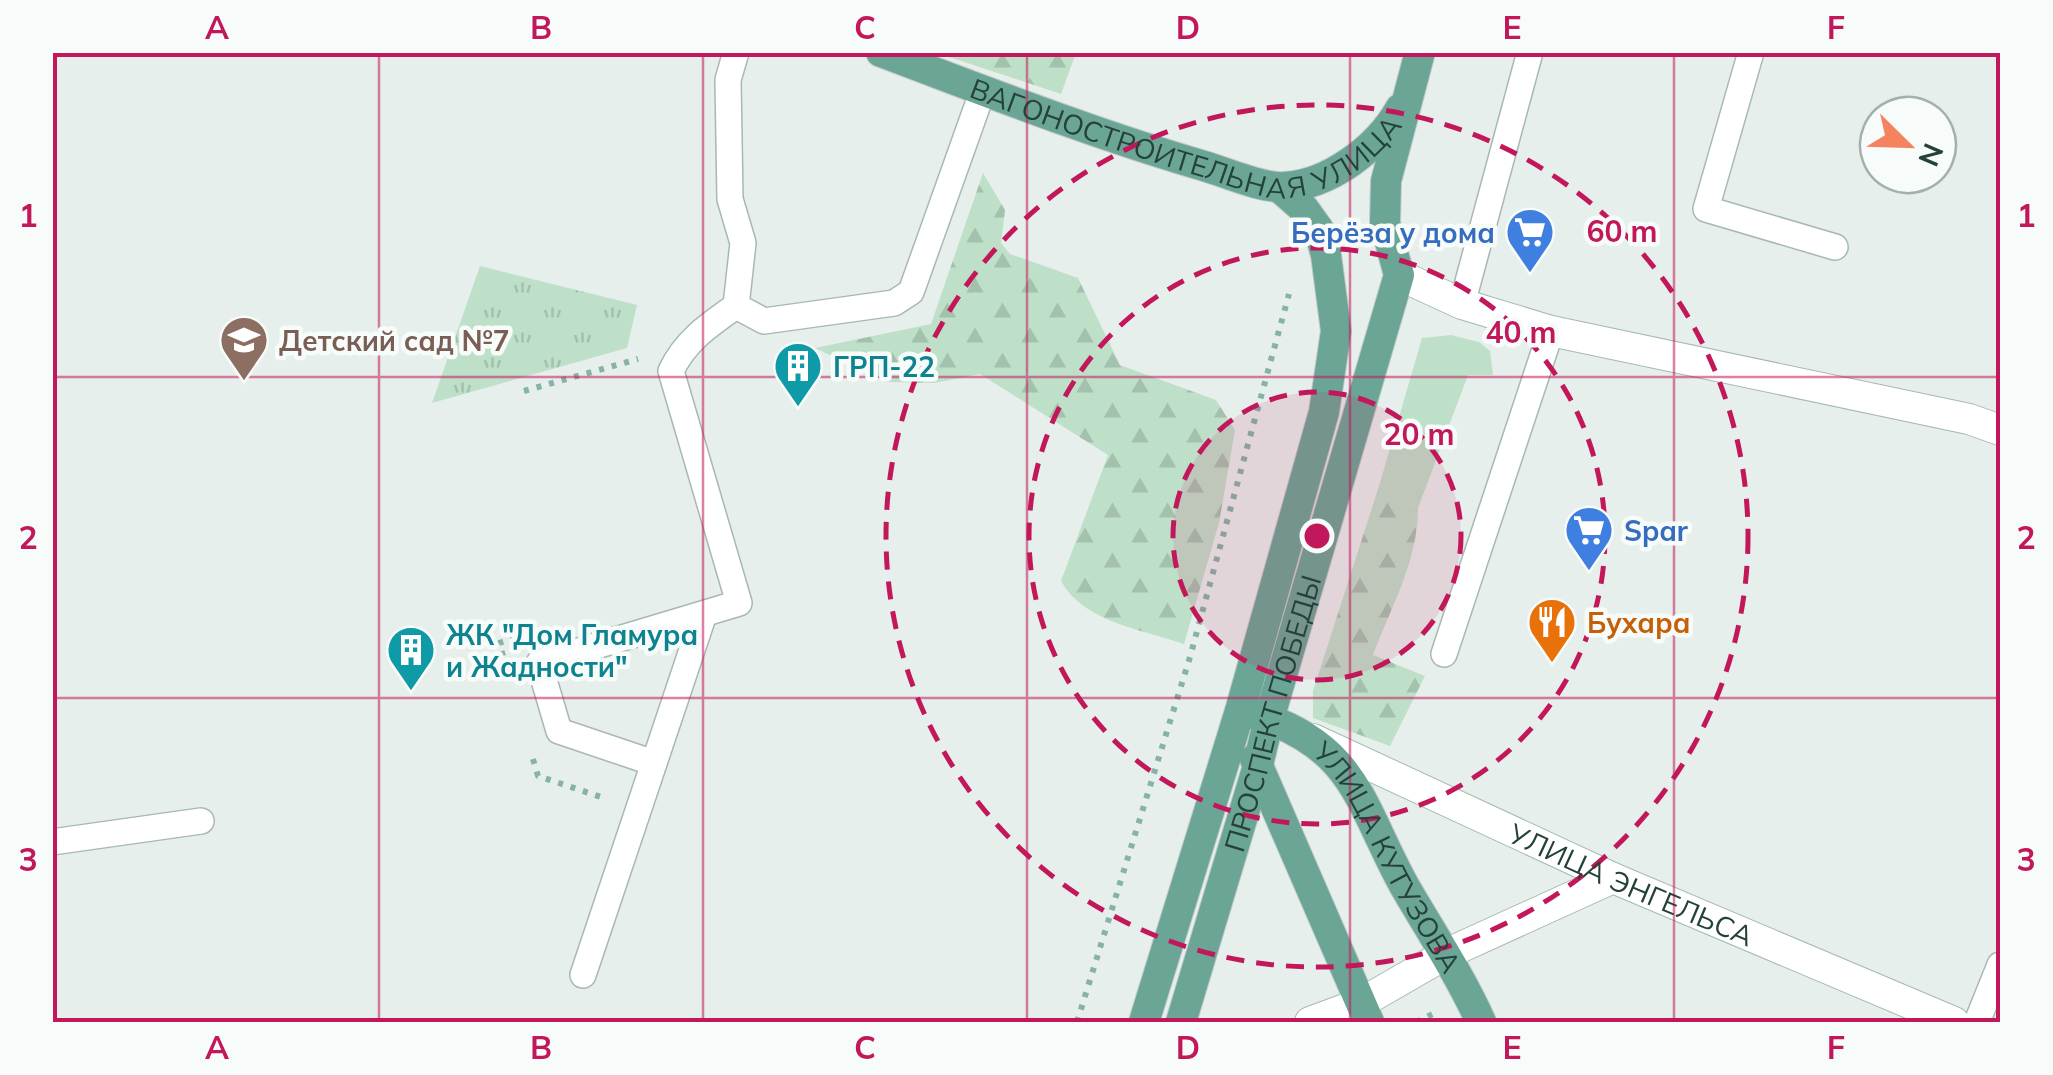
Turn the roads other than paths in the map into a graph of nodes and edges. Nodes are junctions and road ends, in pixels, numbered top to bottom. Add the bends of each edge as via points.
1 (736, 52) edge
2 (881, 52) edge
3 (1420, 52) edge
4 (1530, 52) edge
5 (1751, 52) edge
6 (1410, 89) junction
7 (983, 90) junction
8 (1280, 188) junction
9 (1835, 247) dead end
10 (1399, 275) junction
11 (1462, 304) junction
12 (736, 306) junction
13 (1551, 332) junction
14 (2000, 430) edge
15 (704, 614) junction
16 (1444, 654) dead end
17 (1255, 715) junction
18 (1310, 738) junction
19 (654, 763) junction
20 (1258, 768) junction
21 (201, 821) dead end
22 (52, 842) edge
23 (1613, 878) junction
24 (1446, 954) junction
25 (2000, 965) edge
26 (583, 975) dead end
27 (1365, 1013) edge
28 (1144, 1022) edge
29 (1181, 1022) edge
30 (1310, 1022) edge
31 (1481, 1022) edge
32 (1954, 1022) edge
33 (1977, 1022) edge

1 - 12 lane via 728,80 730,199 743,243
2 - 7 main road, ВАГОНОСТРОИТЕЛЬНАЯ УЛИЦА
3 - 6 main road
4 - 11 lane
5 - 9 lane via 1706,209
6 - 8 main road, ВАГОНОСТРОИТЕЛЬНАЯ УЛИЦА via 1390,124 1360,154 1309,184
6 - 10 main road via 1386,182 1385,223
7 - 8 main road, ВАГОНОСТРОИТЕЛЬНАЯ УЛИЦА via 1133,145
7 - 12 lane via 911,292 894,303 764,321
8 - 17 main road, ПРОСПЕКТ ПОБЕДЫ via 1319,230 1336,331
10 - 11 street
10 - 17 main road, ПРОСПЕКТ ПОБЕДЫ
11 - 13 street
12 - 15 lane via 701,331 671,371 739,604
13 - 14 street
13 - 16 lane
15 - 19 lane
15 - 19 lane via 539,663 559,731
17 - 18 main road, УЛИЦА КУТУЗОВА
17 - 20 main road
17 - 28 main road, ПРОСПЕКТ ПОБЕДЫ
18 - 23 street, УЛИЦА ЭНГЕЛЬСА
18 - 24 main road, УЛИЦА КУТУЗОВА via 1356,784
19 - 26 lane
20 - 27 main road
20 - 29 main road, ПРОСПЕКТ ПОБЕДЫ
21 - 22 lane
23 - 24 street
23 - 32 street, УЛИЦА ЭНГЕЛЬСА
24 - 27 street
24 - 31 main road, УЛИЦА КУТУЗОВА
25 - 33 lane
27 - 30 street

